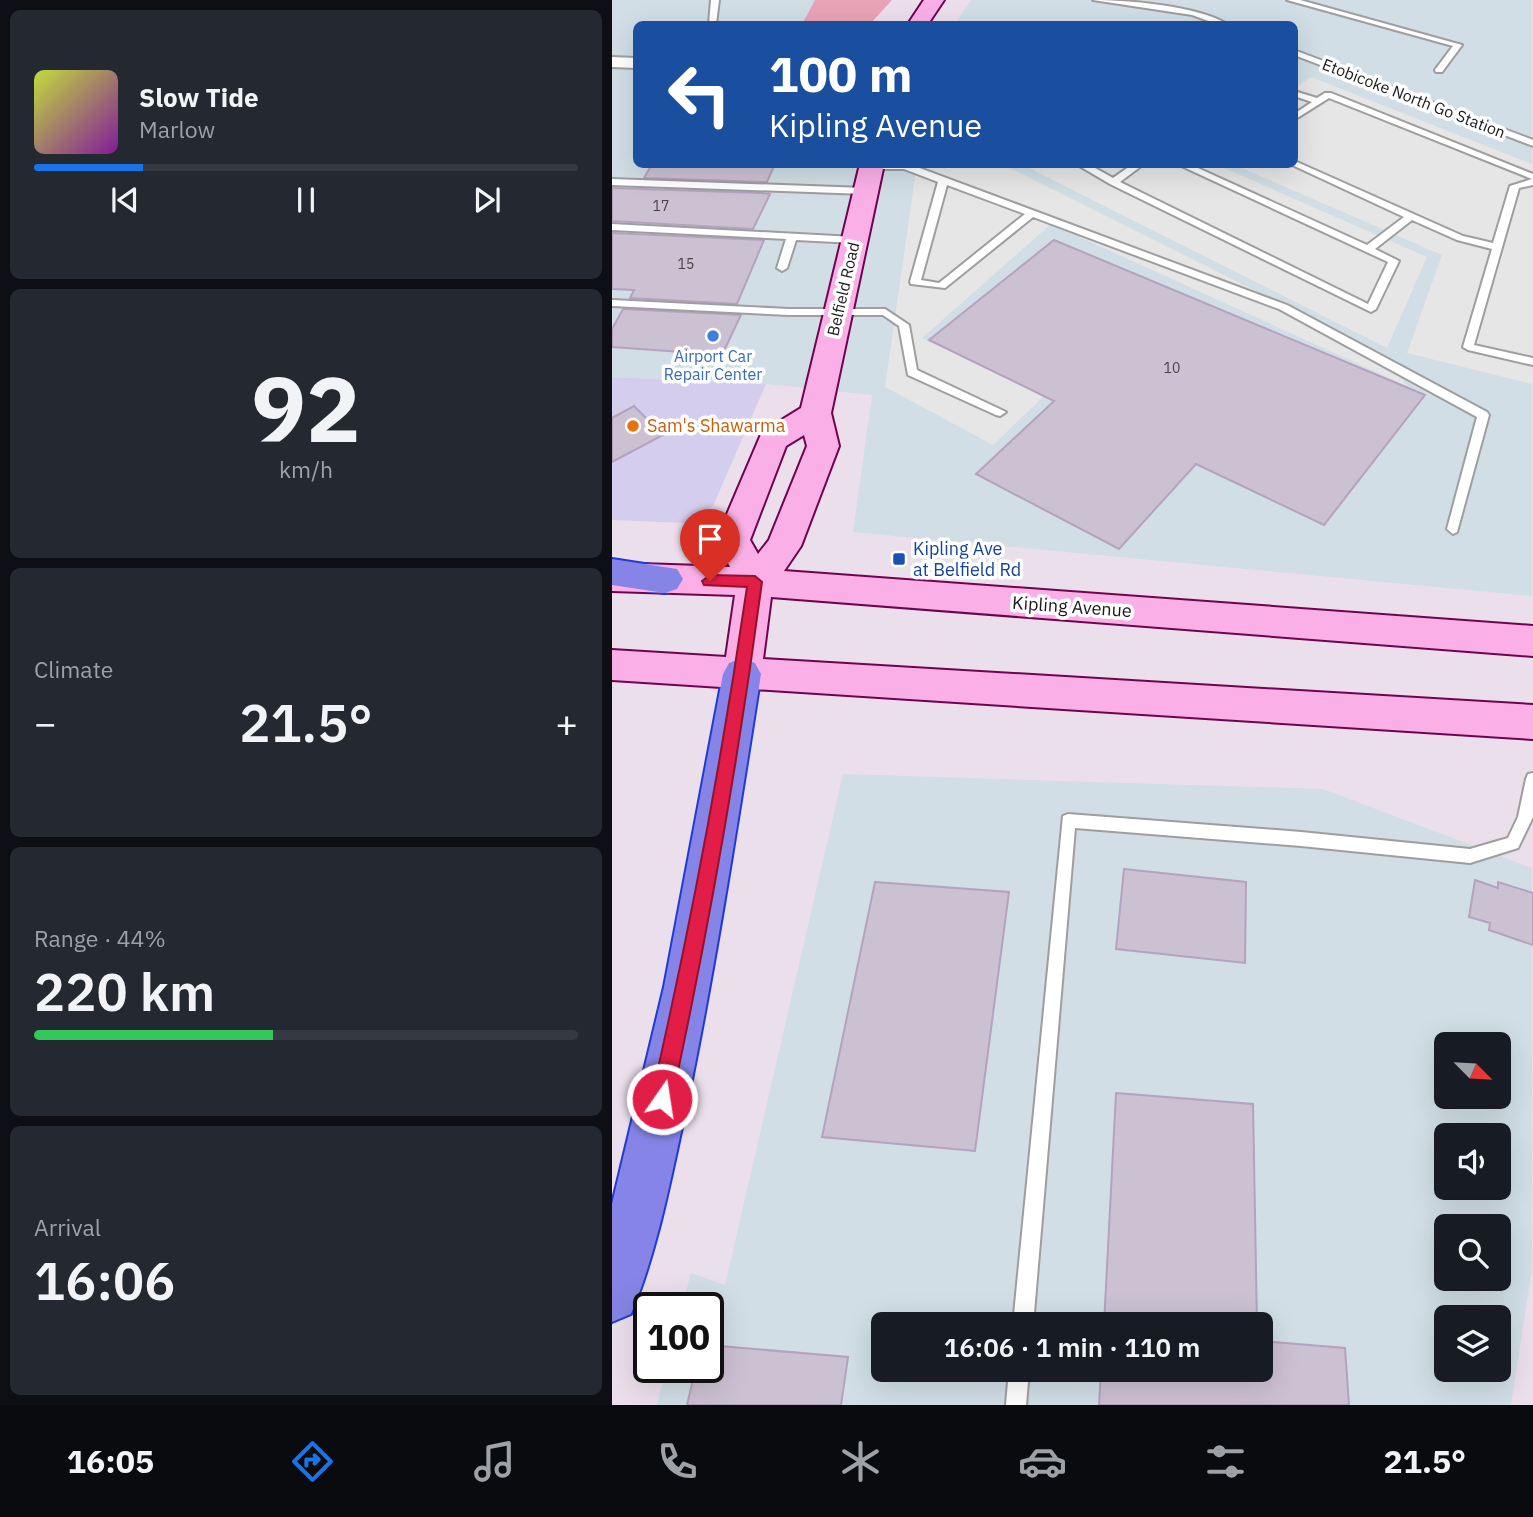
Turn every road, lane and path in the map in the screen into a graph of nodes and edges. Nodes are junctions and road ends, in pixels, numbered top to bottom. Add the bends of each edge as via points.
1 (715, 0) edge
2 (934, 0) edge
3 (1097, 0) edge
4 (1291, 0) edge
5 (713, 21) edge
6 (920, 21) edge
7 (1215, 21) edge
8 (1298, 54) edge
9 (612, 62) edge
10 (633, 63) edge
11 (1439, 70) dead end
12 (1298, 94) edge
13 (1318, 101) junction
14 (1298, 115) edge
15 (1532, 143) edge
16 (1298, 166) edge
17 (896, 168) edge
18 (910, 168) edge
19 (1088, 168) edge
20 (1133, 168) edge
21 (1190, 168) edge
22 (869, 174) edge
23 (1532, 180) edge
24 (943, 181) junction
25 (1112, 181) junction
26 (612, 182) edge
27 (1031, 214) junction
28 (1411, 216) junction
29 (612, 227) edge
30 (792, 237) junction
31 (854, 240) junction
32 (1497, 247) junction
33 (1368, 249) junction
34 (782, 268) dead end
35 (612, 303) edge
36 (838, 313) junction
37 (1532, 362) edge
38 (1000, 412) dead end
39 (815, 413) junction
40 (1453, 528) dead end
41 (612, 574) edge
42 (755, 582) junction
43 (1532, 641) edge
44 (612, 665) edge
45 (742, 674) junction
46 (1532, 722) edge
47 (1532, 779) edge
48 (612, 1295) edge
49 (1024, 1312) edge
50 (1018, 1382) edge
51 (1016, 1405) edge

1 - 5 lane
2 - 6 main road
3 - 7 lane via 1192,13
4 - 11 lane via 1458,45
8 - 15 lane, Etobicoke North Go Station
9 - 10 street
12 - 13 lane
13 - 14 lane
13 - 23 lane via 1328,95
16 - 28 lane
17 - 22 lane
18 - 24 lane
19 - 25 lane
20 - 25 lane
21 - 33 lane
22 - 26 lane
22 - 31 main road, Belfield Road
23 - 32 lane via 1516,186
24 - 27 lane
24 - 27 lane via 915,282 941,286
25 - 33 lane via 1371,309 1394,261
27 - 40 lane via 1283,307 1483,415
28 - 32 lane via 1460,238
28 - 33 lane
29 - 30 lane
30 - 31 lane
30 - 34 lane
31 - 36 main road, Belfield Road
32 - 37 lane via 1468,346
35 - 36 lane
36 - 38 lane via 885,312 904,325 912,372
36 - 39 main road, Belfield Road
39 - 42 main road, Belfield Road via 823,446 784,546
39 - 42 main road via 774,440 733,540
41 - 42 main road, Kipling Avenue
42 - 43 main road, Kipling Avenue
42 - 45 main road
44 - 45 main road
45 - 46 main road
45 - 48 highway via 689,976 634,1223
47 - 49 lane via 1525,817 1513,844 1470,856 1068,821
50 - 51 lane

